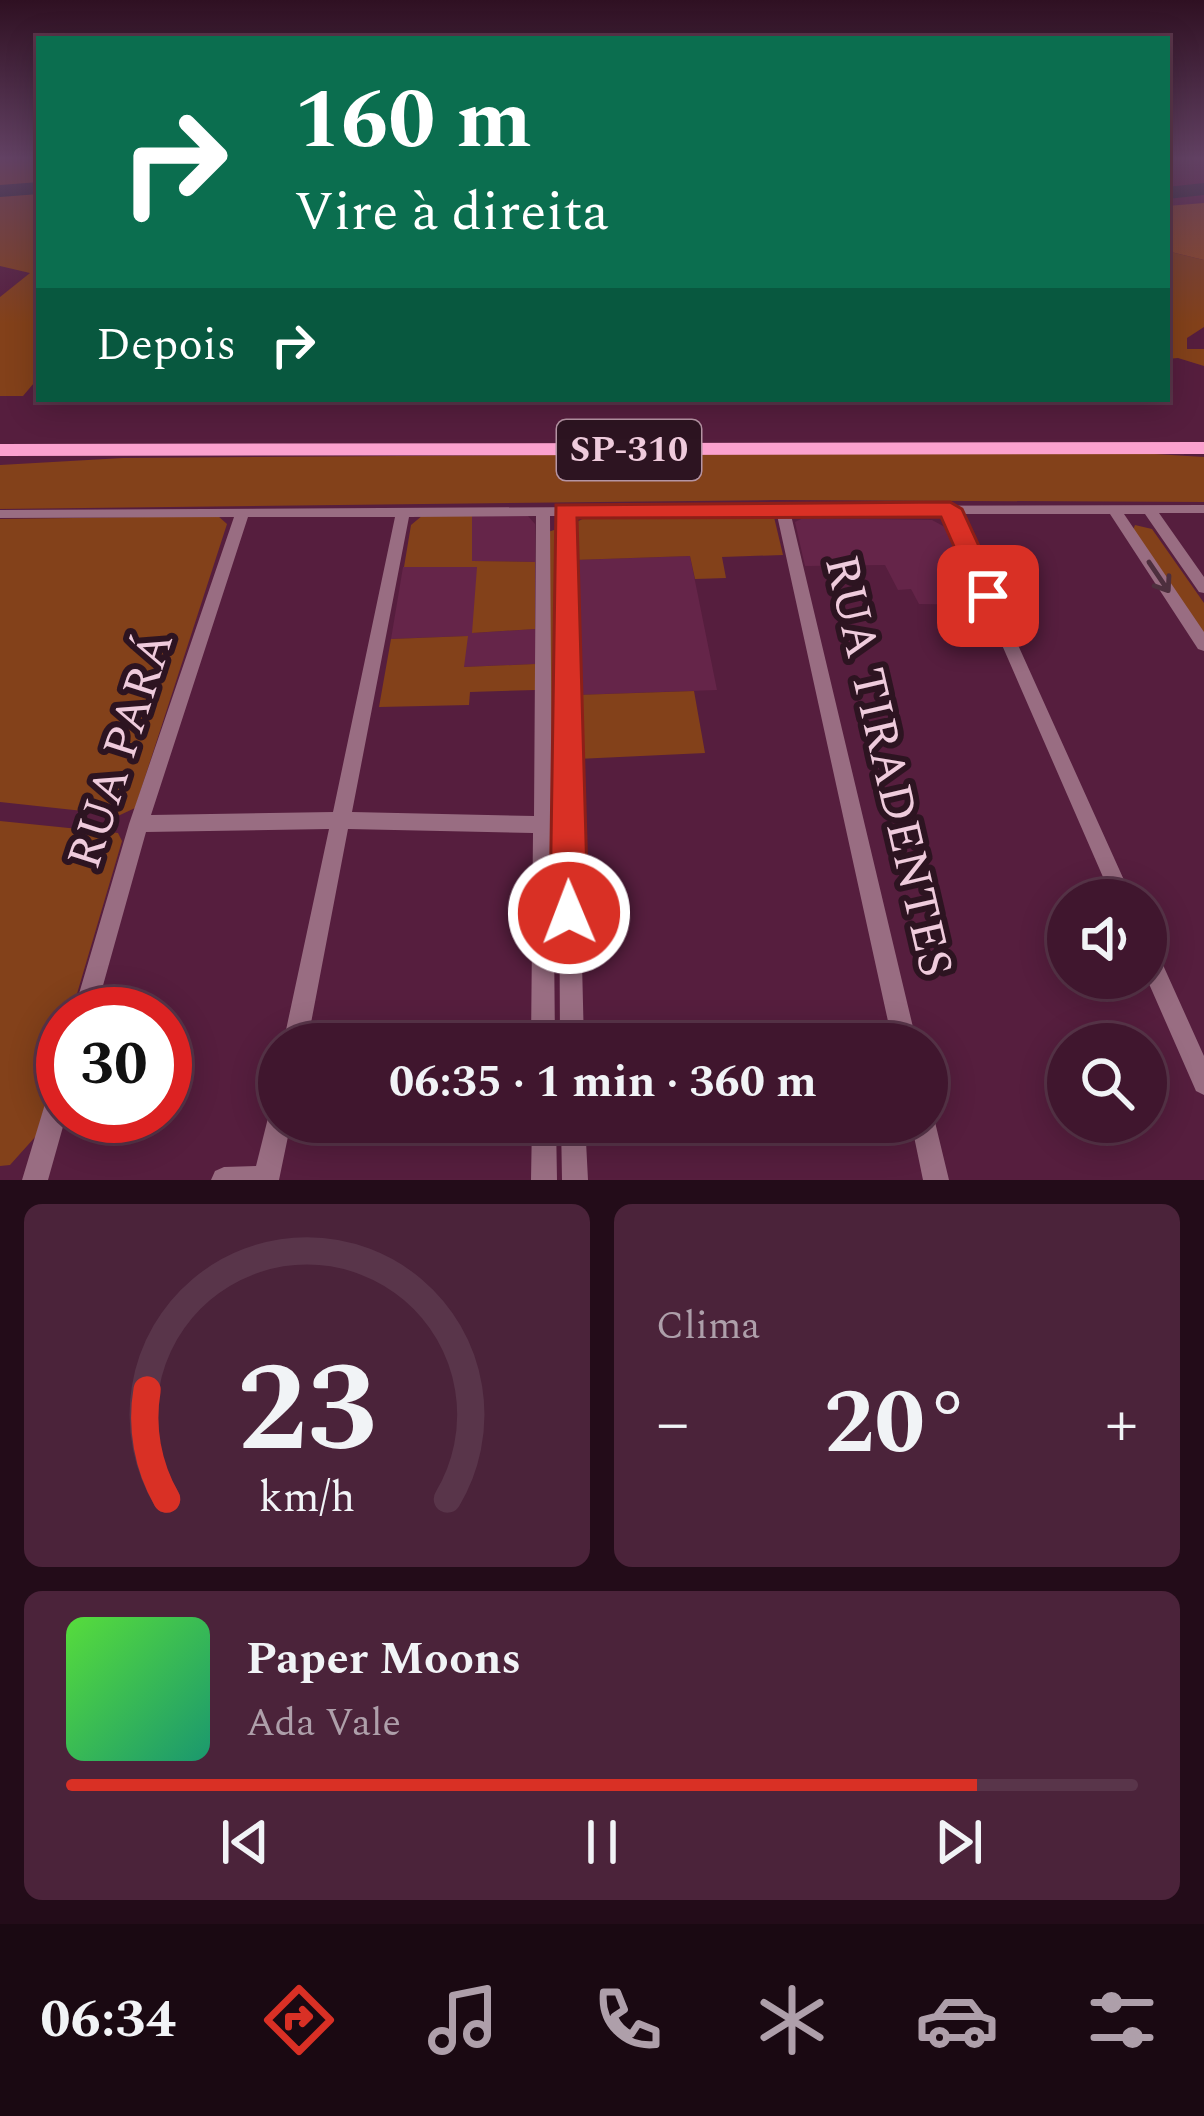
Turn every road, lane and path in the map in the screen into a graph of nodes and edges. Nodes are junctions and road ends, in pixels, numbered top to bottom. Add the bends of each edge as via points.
1 (1204, 439) edge
2 (1097, 446) junction
3 (161, 448) junction
4 (0, 450) edge
5 (1204, 451) edge
6 (0, 460) edge
7 (782, 508) junction
8 (1148, 508) junction
9 (950, 509) junction
10 (1114, 509) junction
11 (1204, 509) edge
12 (564, 510) junction
13 (243, 512) junction
14 (403, 512) junction
15 (543, 512) junction
16 (0, 514) edge
17 (1204, 588) edge
18 (1204, 645) edge
19 (344, 820) junction
20 (140, 824) junction
21 (542, 825) junction
22 (567, 825) junction
23 (1114, 879) edge
24 (92, 987) edge
25 (1167, 999) edge
26 (300, 1023) edge
27 (543, 1023) edge
28 (572, 1023) edge
29 (900, 1023) edge
30 (1204, 1083) edge
31 (46, 1143) edge
32 (274, 1143) edge
33 (544, 1143) edge
34 (573, 1143) edge
35 (928, 1143) edge
36 (266, 1179) edge
37 (35, 1180) edge
38 (224, 1180) edge
39 (544, 1180) edge
40 (574, 1180) edge
41 (936, 1180) edge

1 - 2 main road
2 - 3 main road, SP-310
2 - 5 main road
3 - 4 main road, SP-310
3 - 6 main road, SP-310
7 - 9 street
7 - 12 street
7 - 29 street, RUA TIRADENTES
8 - 10 street
8 - 11 street
8 - 17 street
9 - 10 street
9 - 23 street
10 -> 18 street
12 - 15 street
12 - 22 street
13 - 14 street
13 - 16 street
13 - 20 street, RUA PARÁ
14 - 15 street
14 - 19 street
15 - 21 street
19 - 20 street
19 - 21 street
19 - 26 street
20 - 24 street, RUA PARÁ
21 - 22 street
21 - 27 street
22 - 28 street
25 - 30 street
31 - 37 street
32 - 36 street
33 - 39 street
34 - 40 street
35 - 41 street
36 - 38 street

